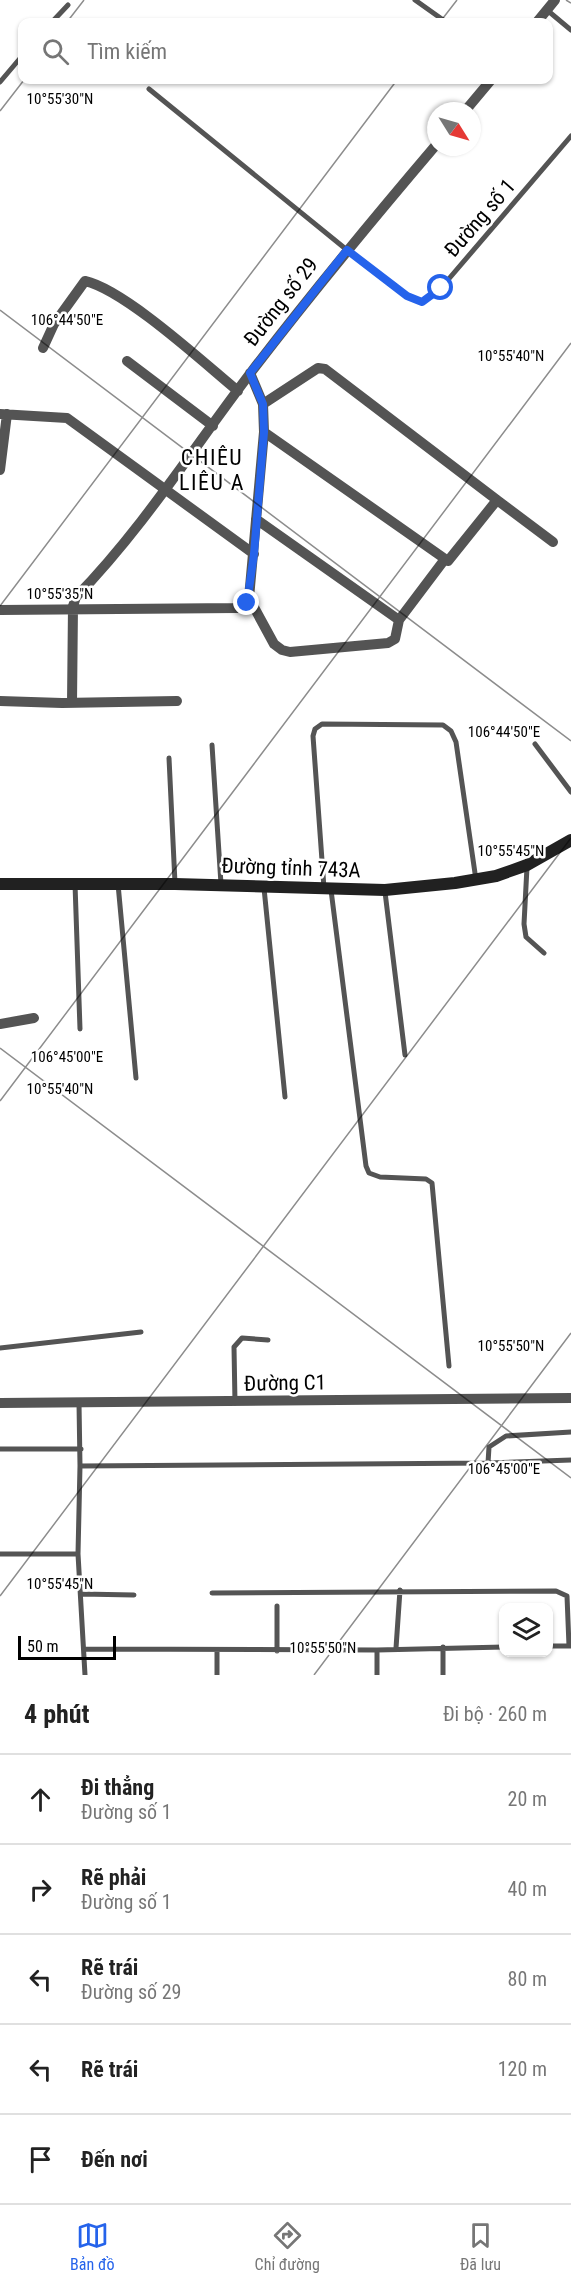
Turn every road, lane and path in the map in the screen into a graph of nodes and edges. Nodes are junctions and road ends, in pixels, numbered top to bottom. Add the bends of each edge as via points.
1 (415, 0) edge
2 (555, 0) edge
3 (68, 5) dead end
4 (546, 10) junction
5 (56, 18) edge
6 (440, 18) edge
7 (540, 18) edge
8 (571, 30) edge
9 (18, 61) edge
10 (0, 82) edge
11 (488, 84) edge
12 (149, 89) dead end
13 (473, 102) edge
14 (571, 136) edge
15 (427, 156) edge
16 (347, 250) junction
17 (43, 348) dead end
18 (127, 361) dead end
19 (250, 373) junction
20 (238, 391) junction
21 (263, 404) junction
22 (3, 414) edge
23 (213, 426) junction
24 (264, 432) junction
25 (0, 470) edge
26 (166, 490) junction
27 (497, 500) junction
28 (256, 519) junction
29 (553, 542) dead end
30 (254, 554) junction
31 (445, 559) junction
32 (249, 598) junction
33 (0, 610) edge
34 (73, 610) junction
35 (399, 620) junction
36 (0, 701) edge
37 (177, 701) dead end
38 (72, 703) junction
39 (535, 744) dead end
40 (212, 745) dead end
41 (169, 758) dead end
42 (571, 792) edge
43 (571, 840) edge
44 (527, 865) junction
45 (476, 880) junction
46 (0, 884) edge
47 (75, 884) junction
48 (118, 884) junction
49 (175, 884) junction
50 (221, 885) junction
51 (264, 886) junction
52 (327, 888) junction
53 (385, 890) junction
54 (544, 952) dead end
55 (34, 1018) dead end
56 (0, 1024) edge
57 (80, 1029) dead end
58 (405, 1055) dead end
59 (136, 1078) dead end
60 (285, 1097) dead end
61 (141, 1332) dead end
62 (268, 1340) dead end
63 (0, 1348) edge
64 (448, 1366) dead end
65 (571, 1398) edge
66 (79, 1402) junction
67 (0, 1403) edge
68 (235, 1403) junction
69 (571, 1432) edge
70 (0, 1449) edge
71 (81, 1449) junction
72 (571, 1460) edge
73 (488, 1463) junction
74 (80, 1466) junction
75 (0, 1554) edge
76 (78, 1554) junction
77 (400, 1590) junction
78 (212, 1593) dead end
79 (81, 1594) junction
80 (134, 1594) dead end
81 (277, 1606) dead end
82 (570, 1609) edge
83 (570, 1646) edge
84 (443, 1647) junction
85 (499, 1647) edge
86 (553, 1647) edge
87 (396, 1648) junction
88 (85, 1650) junction
89 (216, 1650) junction
90 (377, 1650) junction
91 (277, 1651) junction
92 (85, 1675) edge
93 (217, 1675) edge
94 (377, 1675) edge
95 (443, 1675) edge

1 - 6 lane
2 - 4 street
3 - 5 lane
4 - 7 street
4 - 8 lane
9 - 10 lane
11 - 13 street
12 - 16 lane
14 - 16 lane, Đường số 1 via 441,288 422,302 407,296
15 - 16 street, Đường số 29
16 - 19 street, Đường số 29
17 - 20 street via 54,324 85,281 92,282 150,320
18 - 23 street
19 - 20 street, Đường số 29
19 - 21 street
20 - 23 street, Đường số 29
21 - 24 street
21 - 27 street via 318,368 325,369
22 - 25 street
22 - 26 street via 67,418
23 - 26 street, Đường số 29
24 - 28 street
24 - 31 street
26 - 30 street
26 - 34 street via 107,565 76,597
27 - 29 street
27 - 31 street via 450,561
28 - 30 street
28 - 35 street
30 - 32 street
31 - 35 street
32 - 34 street via 237,608
32 - 35 street via 274,644 290,652 388,643 395,639
33 - 34 street
34 - 38 street
36 - 38 street
37 - 38 street
39 - 42 lane
40 - 50 lane
41 - 49 lane
43 - 44 main road, Đường tỉnh 743A
44 - 45 main road, Đường tỉnh 743A
44 - 54 lane via 526,937
45 - 52 lane via 456,742 451,731 443,724 322,724 313,736
45 - 53 main road, Đường tỉnh 743A
46 - 47 main road, Đường tỉnh 743A
47 - 48 main road, Đường tỉnh 743A
47 - 57 lane
48 - 49 main road, Đường tỉnh 743A
48 - 59 lane
49 - 50 main road, Đường tỉnh 743A
50 - 51 main road, Đường tỉnh 743A
51 - 52 main road, Đường tỉnh 743A
51 - 60 lane
52 - 53 main road, Đường tỉnh 743A
52 - 64 lane via 366,1166 369,1173 380,1177 426,1179 432,1183
53 - 58 lane
55 - 56 street
61 - 63 lane
62 - 68 lane via 242,1338 234,1347
65 - 68 street, Đường C1
66 - 67 street, Đường C1
66 - 68 street, Đường C1
66 - 71 lane
69 - 73 lane via 506,1436 489,1447
70 - 71 lane
71 - 74 lane
72 - 73 lane
73 - 74 lane
74 - 76 lane
75 - 76 lane
76 - 79 lane
77 - 78 lane
77 - 82 lane via 556,1591 567,1596
77 - 87 lane
79 - 80 lane
79 - 88 lane
81 - 91 lane
82 - 83 lane
83 - 86 lane
84 - 85 lane
84 - 87 lane
84 - 95 lane
87 - 90 lane
88 - 89 lane
88 - 92 lane
89 - 91 lane
89 - 93 lane
90 - 91 lane
90 - 94 lane

